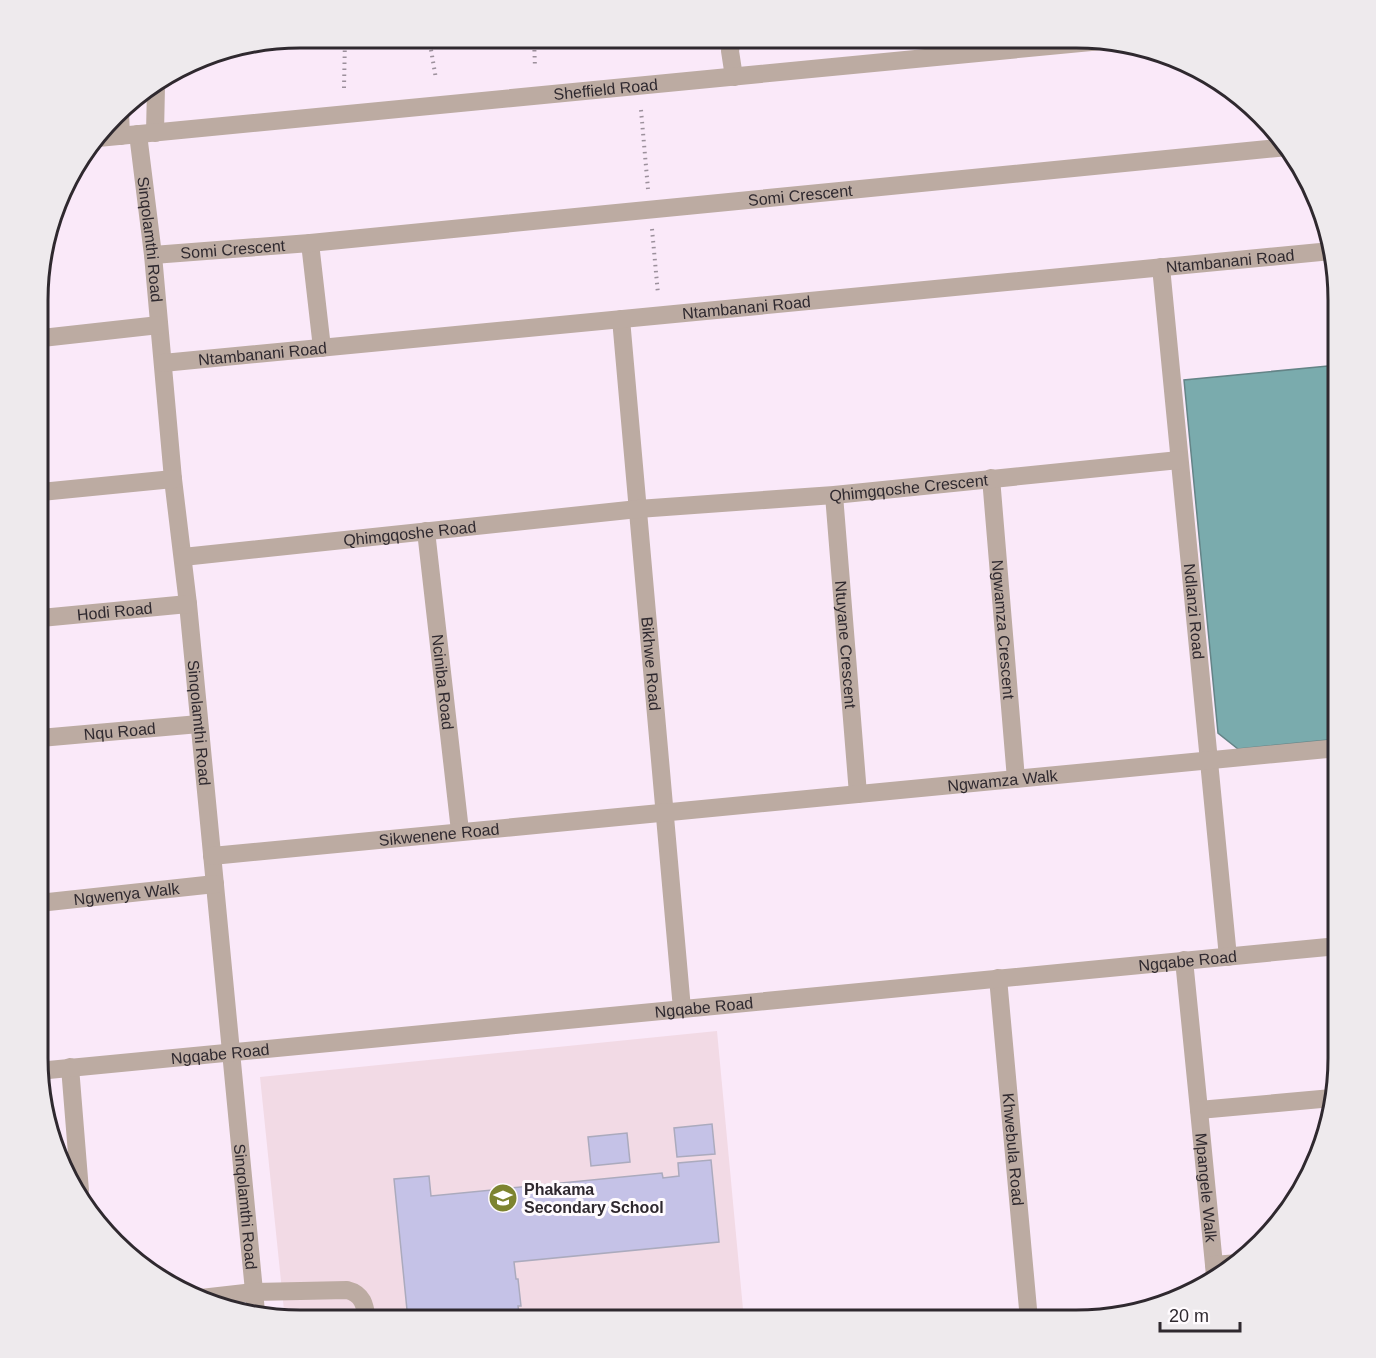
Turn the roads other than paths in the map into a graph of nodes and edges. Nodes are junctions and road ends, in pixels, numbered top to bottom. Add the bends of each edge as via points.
1 (730, 48) edge
2 (1030, 48) edge
3 (734, 77) junction
4 (152, 96) edge
5 (126, 118) edge
6 (138, 134) junction
7 (109, 137) edge
8 (1277, 148) edge
9 (310, 243) junction
10 (1323, 252) edge
11 (153, 255) junction
12 (1161, 267) junction
13 (621, 319) junction
14 (159, 325) junction
15 (48, 337) edge
16 (322, 348) junction
17 (163, 363) junction
18 (1179, 460) junction
19 (991, 478) junction
20 (173, 479) junction
21 (48, 491) edge
22 (834, 495) junction
23 (638, 510) junction
24 (426, 531) junction
25 (183, 557) junction
26 (188, 604) junction
27 (48, 617) edge
28 (199, 724) junction
29 (48, 737) edge
30 (1328, 749) edge
31 (1209, 760) junction
32 (1017, 779) junction
33 (858, 794) junction
34 (664, 813) junction
35 (460, 831) junction
36 (212, 856) junction
37 (215, 884) junction
38 (48, 902) edge
39 (1328, 947) edge
40 (1227, 957) junction
41 (1184, 960) junction
42 (998, 978) junction
43 (682, 1009) junction
44 (230, 1052) junction
45 (70, 1068) junction
46 (49, 1070) edge
47 (1325, 1099) edge
48 (1199, 1110) junction
49 (79, 1178) edge
50 (1215, 1268) edge
51 (254, 1292) junction
52 (217, 1296) edge
53 (255, 1306) edge
54 (365, 1310) edge
55 (1028, 1310) edge

1 - 3 street
2 - 3 street, Sheffield Road
3 - 6 street, Sheffield Road
4 - 6 street, Sinqolamthi Road
5 - 6 street
6 - 7 street, Sheffield Road
6 - 11 street, Sinqolamthi Road
8 - 9 street, Somi Crescent
9 - 11 street, Somi Crescent
9 - 16 street
10 - 12 street, Ntambanani Road
11 - 14 street, Sinqolamthi Road
12 - 13 street, Ntambanani Road
12 - 18 street, Ndlanzi Road
13 - 16 street, Ntambanani Road
13 - 23 street, Bikhwe Road
14 - 15 street
14 - 17 street, Sinqolamthi Road
16 - 17 street, Ntambanani Road
17 - 20 street, Sinqolamthi Road
18 - 19 street, Qhimgqoshe Crescent
18 - 31 street, Ndlanzi Road
19 - 22 street, Qhimgqoshe Crescent
19 - 32 street, Ngwamza Crescent
20 - 21 street
20 - 25 street, Sinqolamthi Road
22 - 23 street, Qhimgqoshe Crescent
22 - 33 street, Ntuyane Crescent
23 - 24 street, Qhimgqoshe Road
23 - 34 street, Bikhwe Road
24 - 25 street, Qhimgqoshe Road
24 - 35 street, Nciniba Road
25 - 26 street, Sinqolamthi Road
26 - 27 street, Hodi Road
26 - 28 street, Sinqolamthi Road
28 - 29 street, Nqu Road
28 - 36 street, Sinqolamthi Road
30 - 31 street, Ngwamza Walk
31 - 32 street, Ngwamza Walk
31 - 40 street, Ndlanzi Road
32 - 33 street, Ngwamza Walk
33 - 34 street, Ngwamza Walk
34 - 35 street, Sikwenene Road
34 - 43 street, Bikhwe Road
35 - 36 street, Sikwenene Road
36 - 37 street, Sinqolamthi Road
37 - 38 street, Ngwenya Walk
37 - 44 street, Sinqolamthi Road
39 - 40 street, Ngqabe Road
40 - 41 street, Ngqabe Road
41 - 42 street, Ngqabe Road
41 - 48 street, Mpangele Walk
42 - 43 street, Ngqabe Road
42 - 55 street, Khwebula Road
43 - 44 street, Ngqabe Road
44 - 45 street, Ngqabe Road
44 - 51 street, Sinqolamthi Road
45 - 46 street, Ngqabe Road
45 - 49 street
47 - 48 street
48 - 50 street, Mpangele Walk
51 - 52 street
51 - 53 street, Sinqolamthi Road
51 - 54 street via 353,1292 362,1299

